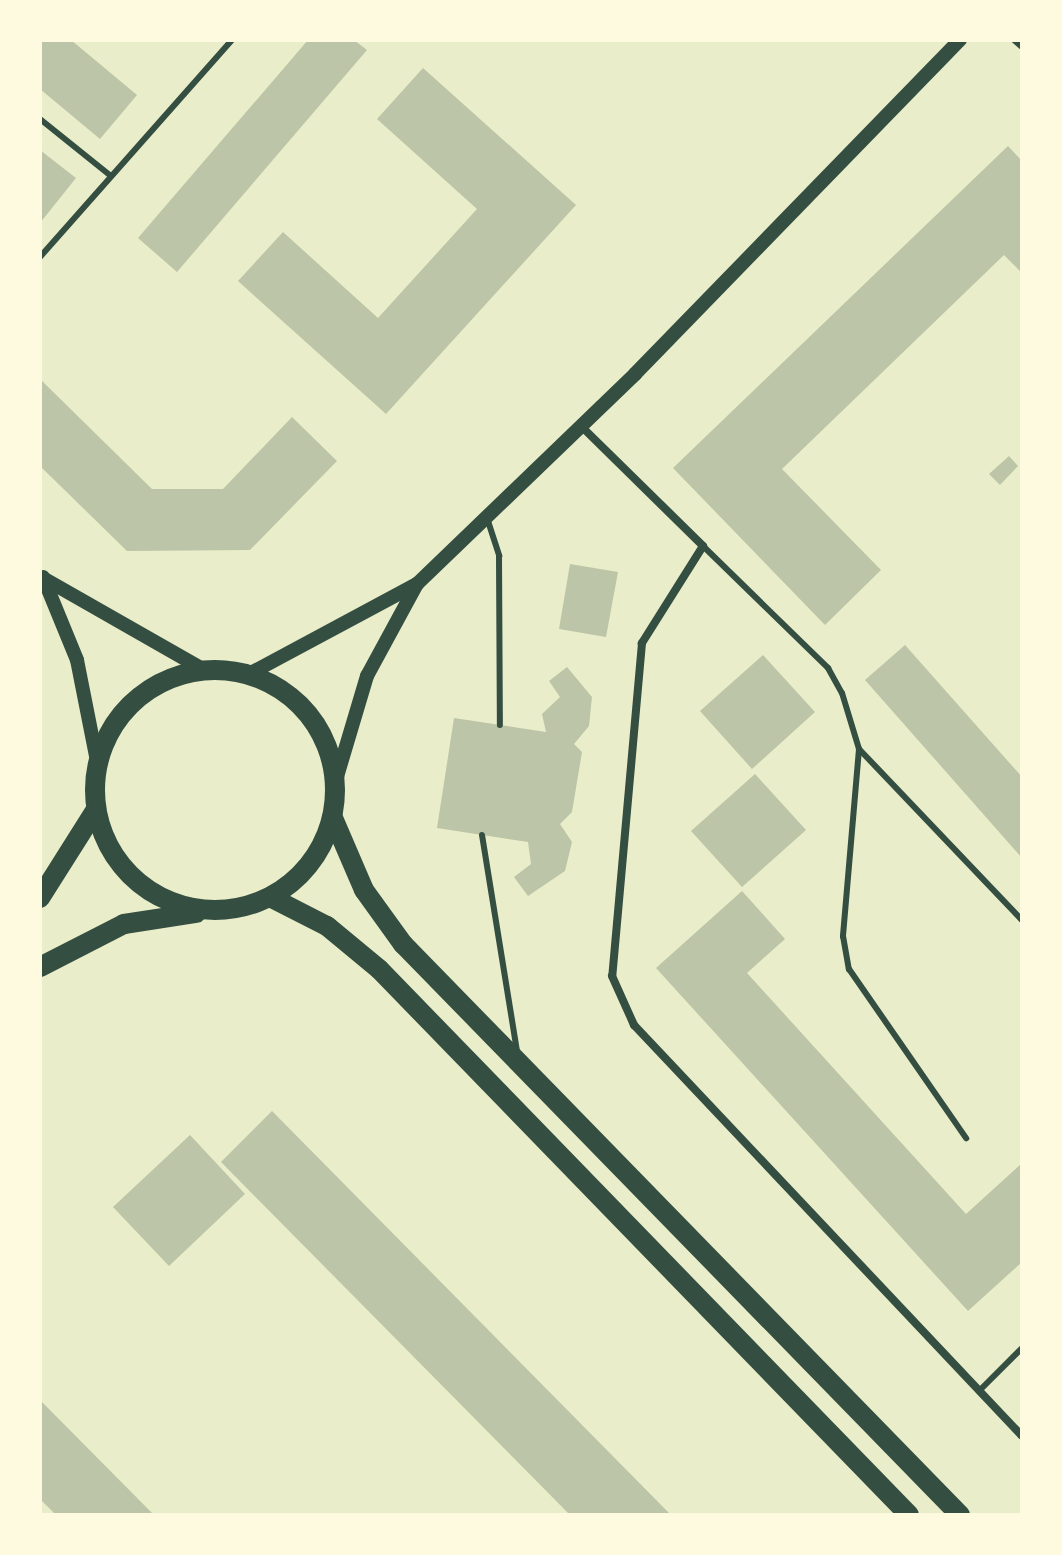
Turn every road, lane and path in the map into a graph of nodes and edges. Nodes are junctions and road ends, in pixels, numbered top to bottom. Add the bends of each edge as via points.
1 (232, 40) edge
2 (960, 40) edge
3 (1014, 40) edge
4 (1022, 47) edge
5 (40, 119) edge
6 (111, 176) junction
7 (40, 257) edge
8 (581, 426) junction
9 (486, 517) junction
10 (703, 546) junction
11 (41, 576) edge
12 (417, 584) junction
13 (204, 670) junction
14 (249, 674) junction
15 (500, 725) dead end
16 (859, 749) junction
17 (97, 761) junction
18 (336, 780) junction
19 (95, 811) junction
20 (333, 818) junction
21 (482, 835) dead end
22 (270, 897) junction
23 (40, 898) edge
24 (215, 911) junction
25 (1022, 920) edge
26 (40, 967) edge
27 (518, 1055) junction
28 (966, 1138) dead end
29 (1022, 1348) edge
30 (980, 1390) junction
31 (1022, 1436) edge
32 (909, 1515) edge
33 (960, 1515) edge

1 - 6 lane
2 - 8 street
3 - 4 lane
5 - 6 lane
6 - 7 lane
8 - 9 street
8 - 10 street
9 - 12 street
9 - 15 lane via 499,556
10 - 16 lane via 828,668
10 - 30 street via 642,643 612,976 634,1025
11 - 13 street
11 - 17 street via 77,660
12 - 14 street
12 - 18 street via 367,676
13 - 14 main road
13 - 17 main road via 168,678 136,698 111,726
14 - 18 main road via 292,697 312,722
16 - 25 lane
16 - 28 lane via 843,936 849,969
17 - 19 main road
18 - 20 main road
19 - 23 main road
19 - 24 main road via 110,850 137,883 173,904
20 - 22 main road via 298,877
20 - 27 main road via 364,890 403,944
21 - 27 lane
22 - 24 main road
22 - 32 main road via 327,926 379,969
24 - 26 main road via 124,924
27 - 33 main road via 546,1093
29 - 30 lane
30 - 31 street

